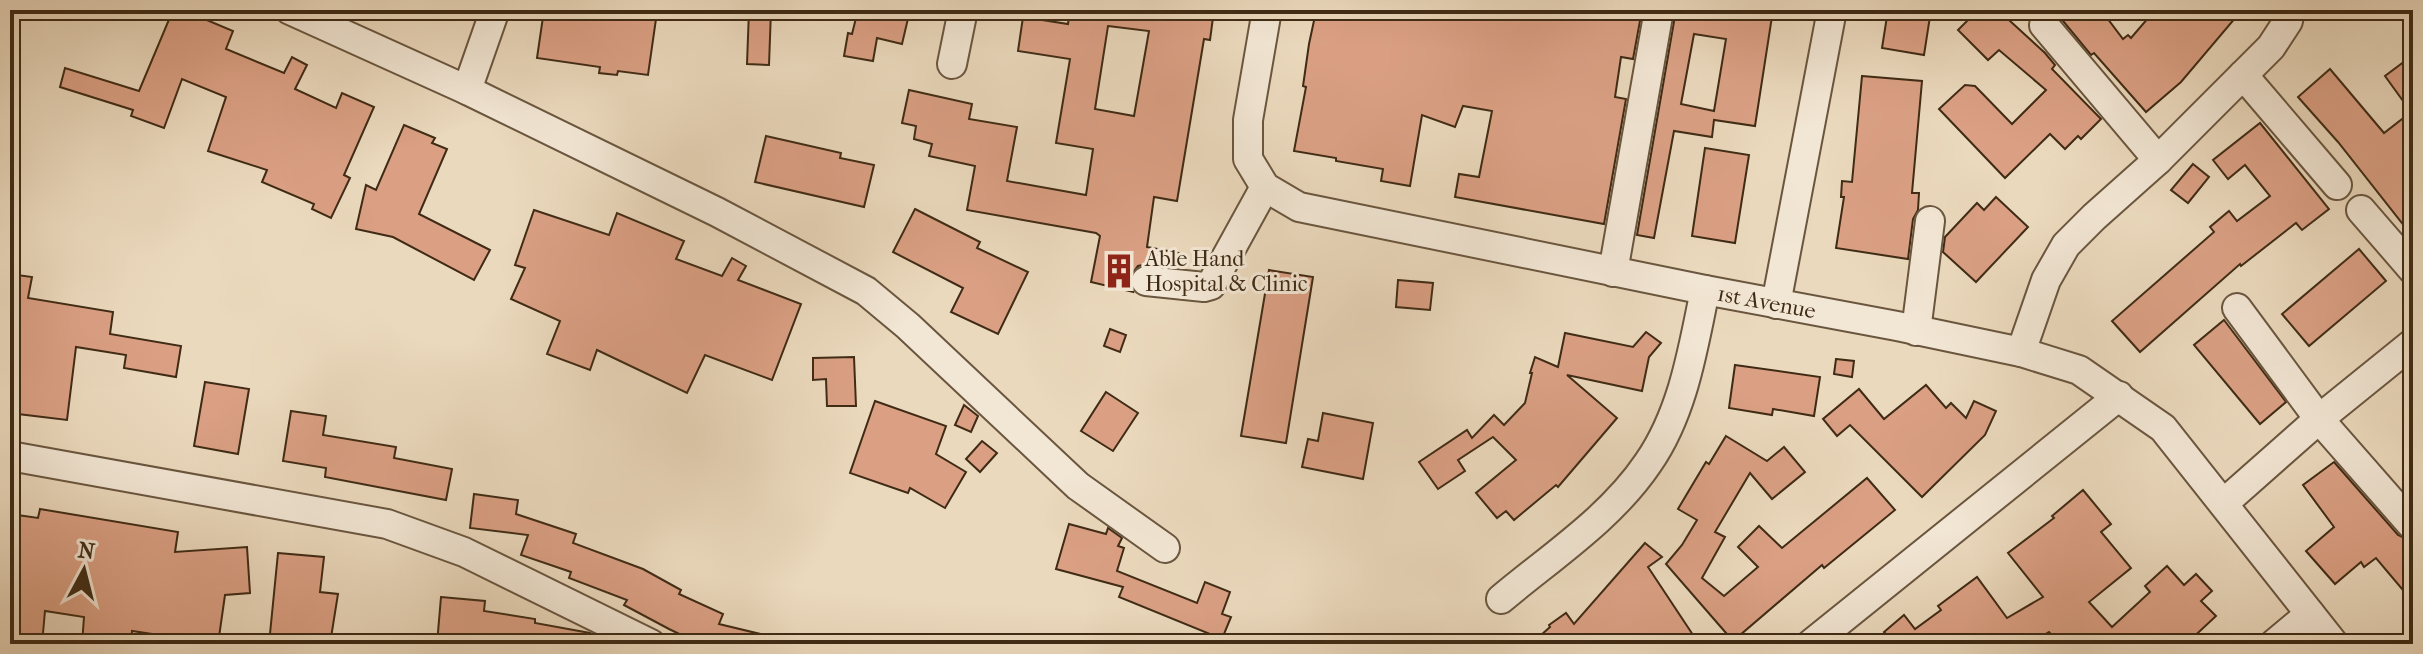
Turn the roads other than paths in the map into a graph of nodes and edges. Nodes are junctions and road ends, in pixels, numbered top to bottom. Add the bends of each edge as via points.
1 (290, 10) edge
2 (495, 10) edge
3 (963, 10) edge
4 (1267, 10) edge
5 (1659, 10) edge
6 (1832, 10) edge
7 (2290, 10) edge
8 (2044, 25) dead end
9 (952, 64) dead end
10 (2243, 75) junction
11 (467, 90) junction
12 (2158, 160) junction
13 (2337, 185) dead end
14 (1265, 187) junction
15 (2361, 210) dead end
16 (1930, 221) dead end
17 (2413, 270) edge
18 (1613, 272) junction
19 (1146, 281) dead end
20 (1705, 290) junction
21 (1776, 304) junction
22 (2237, 308) dead end
23 (1916, 331) junction
24 (2413, 343) edge
25 (2021, 352) junction
26 (2119, 396) junction
27 (2319, 419) junction
28 (10, 456) edge
29 (2224, 503) junction
30 (2411, 524) dead end
31 (1165, 548) dead end
32 (1501, 599) dead end
33 (2310, 614) junction
34 (651, 644) edge
35 (1811, 644) edge
36 (2274, 644) edge
37 (2334, 644) edge

1 - 11 street
2 - 11 street
3 - 9 street
4 - 14 street via 1248,120 1248,159
5 - 18 street
6 - 21 street
7 - 10 street via 2271,47
8 - 12 street
10 - 12 street
10 - 13 street
11 - 31 street via 866,291 1078,486
12 - 25 street via 2066,245 2046,280
14 - 18 street, 1st Avenue via 1299,207
14 - 19 street via 1211,285
15 - 17 street
16 - 23 street
18 - 20 street, 1st Avenue
20 - 21 street, 1st Avenue
20 - 32 street via 1676,410 1650,462 1618,501
21 - 23 street, 1st Avenue
22 - 27 street
23 - 25 street, 1st Avenue
24 - 27 street
25 - 26 street, 1st Avenue via 2079,370
26 - 29 street, 1st Avenue via 2163,428
26 - 35 street
27 - 29 street
27 - 30 street
28 - 34 street via 387,524 464,552
29 - 33 street, 1st Avenue
33 - 36 street
33 - 37 street, 1st Avenue

